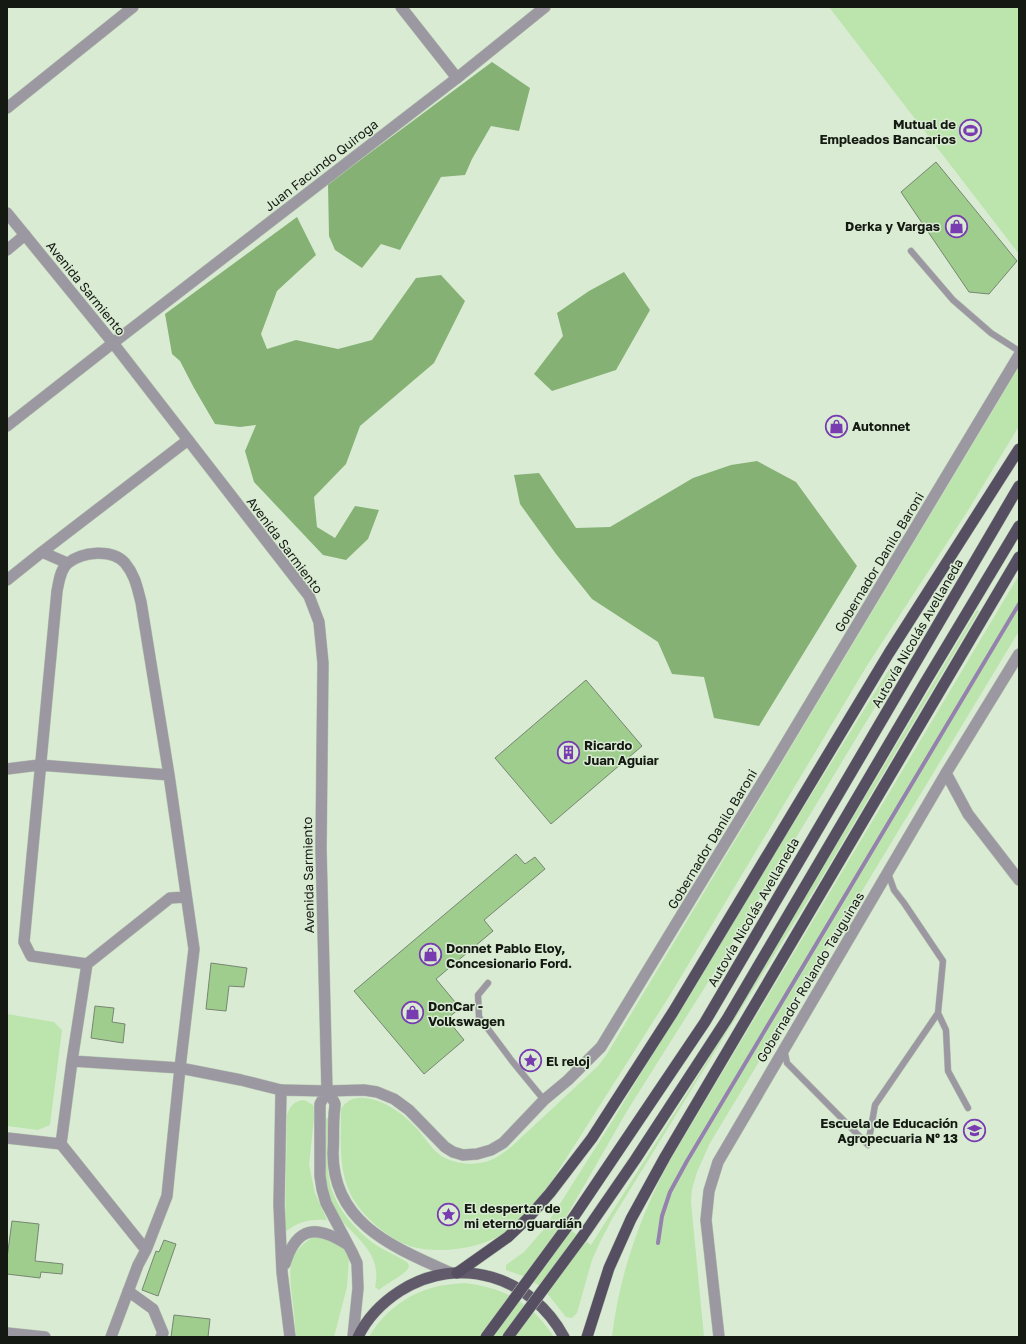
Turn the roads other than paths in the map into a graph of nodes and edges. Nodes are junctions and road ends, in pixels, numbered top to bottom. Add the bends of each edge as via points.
1 (133, 7) edge
2 (401, 7) edge
3 (545, 7) edge
4 (457, 78) junction
5 (7, 108) edge
6 (7, 213) edge
7 (25, 235) junction
8 (7, 250) edge
9 (911, 251) dead end
10 (112, 343) junction
11 (1019, 351) edge
12 (1019, 355) edge
13 (7, 426) edge
14 (188, 440) junction
15 (1019, 449) edge
16 (1019, 486) edge
17 (1019, 526) edge
18 (42, 552) junction
19 (1019, 557) edge
20 (67, 563) junction
21 (7, 580) edge
22 (1019, 654) edge
23 (39, 765) junction
24 (7, 769) edge
25 (946, 773) junction
26 (169, 775) junction
27 (888, 873) junction
28 (1019, 880) edge
29 (186, 897) junction
30 (87, 964) junction
31 (488, 983) dead end
32 (938, 1013) junction
33 (784, 1048) junction
34 (72, 1061) junction
35 (180, 1068) junction
36 (281, 1090) junction
37 (327, 1091) junction
38 (544, 1100) junction
39 (968, 1108) dead end
40 (7, 1138) edge
41 (61, 1144) junction
42 (349, 1245) junction
43 (146, 1250) junction
44 (282, 1272) junction
45 (454, 1273) junction
46 (128, 1291) junction
47 (7, 1333) edge
48 (45, 1337) edge
49 (111, 1337) edge
50 (161, 1337) edge
51 (290, 1337) edge
52 (353, 1337) edge
53 (358, 1337) edge
54 (486, 1337) edge
55 (508, 1337) edge
56 (564, 1337) edge
57 (587, 1337) edge
58 (718, 1337) edge

1 - 5 street
2 - 4 street
3 - 4 street, Juan Facundo Quiroga
4 - 10 street, Juan Facundo Quiroga
6 - 7 street, Avenida Sarmiento
7 - 8 street
7 - 10 street, Avenida Sarmiento
9 - 11 lane via 952,300 991,333
10 - 13 street, Juan Facundo Quiroga
10 - 14 street, Avenida Sarmiento
12 - 38 street, Gobernador Danilo Baroni via 602,1047
14 - 18 street
14 - 37 street, Avenida Sarmiento via 309,596 319,622 323,663 321,849
15 - 45 highway via 889,653 673,1012 592,1138 529,1217 508,1237
16 - 54 highway, Autovía Nicolás Avellaneda, bridge via 705,1022 567,1226
17 - 55 highway, bridge via 727,1019 582,1237
18 - 20 street
18 - 21 street
19 - 57 highway via 665,1156 631,1219 609,1268
20 - 23 street via 60,574 57,591
20 - 26 street via 96,552 110,554 124,562 135,578
22 - 25 street, Gobernador Rolando Tauguinas
23 - 24 street
23 - 26 street
23 - 30 street via 24,942 31,956
25 - 27 street, Gobernador Rolando Tauguinas
25 - 28 street via 968,814
26 - 29 street
27 - 32 lane via 894,890 943,961
27 - 33 street, Gobernador Rolando Tauguinas
29 - 30 street via 170,898
29 - 35 street via 194,949
30 - 34 street
31 - 38 lane via 478,995 479,1017
32 - 33 lane via 875,1105 868,1145 788,1063
32 - 39 lane via 946,1030 948,1071
33 - 58 street, Gobernador Rolando Tauguinas via 718,1162 709,1190 707,1228
34 - 35 street, Gobernador Danilo Baroni
34 - 41 street
35 - 36 street, Gobernador Danilo Baroni
35 - 43 street via 167,1196
36 - 37 street, Gobernador Danilo Baroni
36 - 44 street via 279,1205
37 - 38 street, Gobernador Danilo Baroni via 364,1090 394,1099 409,1110 445,1147 463,1155 491,1150 503,1143
37 - 42 street, Avenida Sarmiento via 320,1104 320,1176 326,1203
37 - 45 street, Avenida Sarmiento via 335,1103 336,1177 341,1191 359,1220 388,1243
40 - 41 street
41 - 43 street
42 - 44 street via 328,1233 304,1233 289,1251
42 - 52 street, Avenida Sarmiento via 357,1263 358,1275
43 - 46 street
44 - 51 street
45 - 53 main road via 429,1277 409,1285 390,1297 374,1313
45 - 56 main road via 480,1274 502,1280 523,1291 541,1306
46 - 49 street
46 - 50 street via 153,1309 163,1333
47 - 48 street

